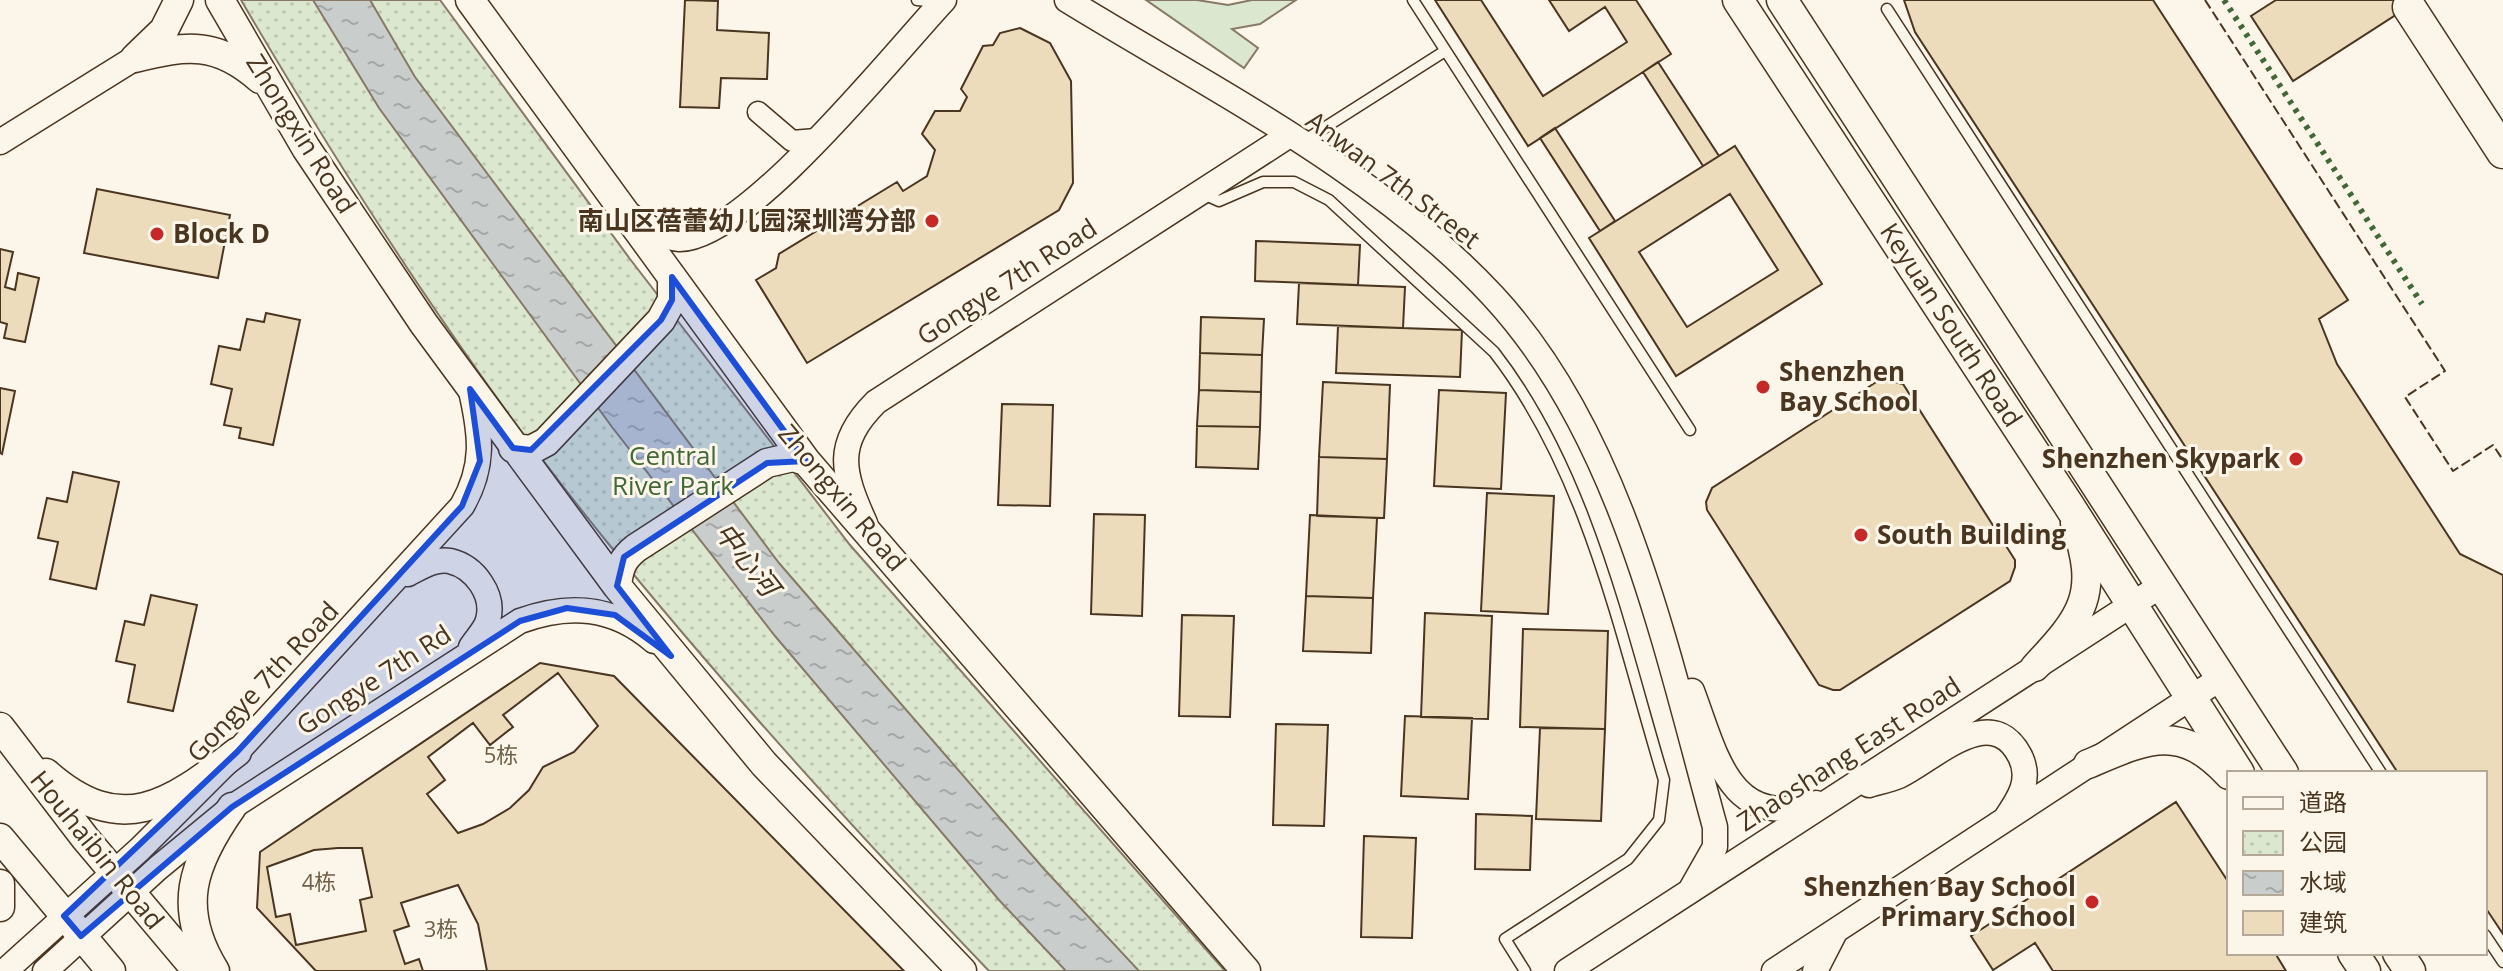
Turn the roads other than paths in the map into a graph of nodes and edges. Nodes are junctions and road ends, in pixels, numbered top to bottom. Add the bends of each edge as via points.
1 (179, 0) edge
2 (220, 0) edge
3 (470, 0) edge
4 (1067, 0) edge
5 (1413, 0) edge
6 (1738, 0) edge
7 (1782, 0) edge
8 (934, 1) edge
9 (2409, 7) dead end
10 (1887, 9) dead end
11 (1445, 51) junction
12 (135, 58) junction
13 (271, 89) junction
14 (758, 112) dead end
15 (816, 139) junction
16 (1294, 139) junction
17 (0, 142) edge
18 (2503, 152) edge
19 (1199, 193) junction
20 (624, 212) junction
21 (672, 277) junction
22 (470, 389) junction
23 (1690, 430) dead end
24 (513, 448) junction
25 (806, 461) junction
26 (2068, 504) junction
27 (867, 528) junction
28 (397, 581) junction
29 (2162, 585) junction
30 (617, 586) junction
31 (2132, 604) junction
32 (1658, 617) junction
33 (467, 652) junction
34 (671, 656) junction
35 (2035, 667) junction
36 (2221, 678) junction
37 (2191, 697) junction
38 (7, 736) edge
39 (237, 752) junction
40 (2088, 764) junction
41 (2238, 771) edge
42 (2282, 771) edge
43 (2380, 771) edge
44 (2227, 773) edge
45 (1840, 794) junction
46 (232, 807) junction
47 (2006, 818) junction
48 (0, 838) edge
49 (122, 882) junction
50 (0, 884) edge
51 (1690, 891) junction
52 (0, 907) edge
53 (73, 926) junction
54 (1835, 932) junction
55 (2487, 938) edge
56 (2503, 962) edge
57 (5, 971) edge
58 (45, 971) edge
59 (111, 971) edge
60 (197, 971) edge
61 (215, 971) edge
62 (962, 971) edge
63 (1246, 971) edge
64 (1525, 971) edge
65 (1567, 971) edge
66 (1774, 971) edge
67 (1815, 971) edge

1 - 12 main road via 164,30
2 - 13 main road, Zhongxin Road
3 - 20 main road, Zhongxin Road
4 - 16 street, Anwan 7th Street
5 - 11 lane
6 - 26 main road, Keyuan South Road
7 - 29 main road, Keyuan South Road
8 - 15 street
9 - 18 highway
10 - 43 lane
11 - 16 lane
11 - 23 lane
12 - 13 main road via 171,49 213,50 233,58
12 - 17 street
13 - 22 main road, Zhongxin Road
14 - 15 street via 792,141
15 - 20 street via 766,190 706,234 678,239
16 - 19 street, Gongye 7th Road
16 - 32 street, Anwan 7th Street via 1438,243 1516,323 1564,395 1596,457
19 - 27 street, Gongye 7th Road via 894,387 869,409 852,430 845,465
19 - 64 lane via 1219,201 1263,182 1294,182 1329,200 1494,352 1515,378 1562,461 1664,780 1659,820 1628,859 1505,939
20 - 21 main road, Zhongxin Road
21 - 24 main road via 672,300 661,320 546,442 531,450
21 - 25 main road, Zhongxin Road
22 - 24 main road, Zhongxin Road
22 - 28 street, Gongye 7th Road via 481,433 474,486
24 - 30 main road, Zhongxin Road
25 - 27 main road, Zhongxin Road
25 - 30 main road via 793,457 767,463 636,548 618,569
26 - 31 main road, Keyuan South Road
26 - 35 main road via 2087,564 2087,597 2070,629
27 - 63 main road, Zhongxin Road
28 - 33 street via 426,563 448,561 467,568 489,603 488,622
28 - 39 street, Gongye 7th Road
29 - 31 street, Zhaoshang East Road
29 - 36 main road, Keyuan South Road
30 - 34 main road, Zhongxin Road
31 - 35 street, Zhaoshang East Road
31 - 37 main road, Keyuan South Road
32 - 45 street via 1717,757 1740,796 1765,808 1788,809
32 - 51 street via 1715,827 1715,847
33 - 34 street, Gongye 7th Rd via 520,621 567,608 615,615
33 - 46 street, Gongye 7th Rd
34 - 62 main road, Zhongxin Road via 790,793
35 - 45 street, Zhaoshang East Road
36 - 37 street
36 - 42 main road, Keyuan South Road
37 - 40 street
37 - 41 main road, Keyuan South Road
38 - 39 main road via 57,783 85,801 113,810 142,810 172,799
38 - 49 main road, Houhaibin Road
39 - 49 street, Gongye 7th Road
40 - 44 main road via 2164,738 2198,749
40 - 47 street
45 - 47 street via 1899,775 1966,735 1989,733 2010,743 2023,765 2023,790
45 - 51 street, Zhaoshang East Road
46 - 49 street, Gongye 7th Rd
46 - 61 main road via 198,862 193,887 197,932
47 - 54 street
48 - 53 main road
49 - 53 street, Gongye 7th Road
49 - 60 main road, Houhaibin Road
50 - 52 main road
51 - 65 street, Zhaoshang East Road
53 - 57 street, Gongye 7th Road
53 - 58 street, Gongye 7th Road
53 - 59 main road
54 - 66 street
54 - 67 street
55 - 56 lane

